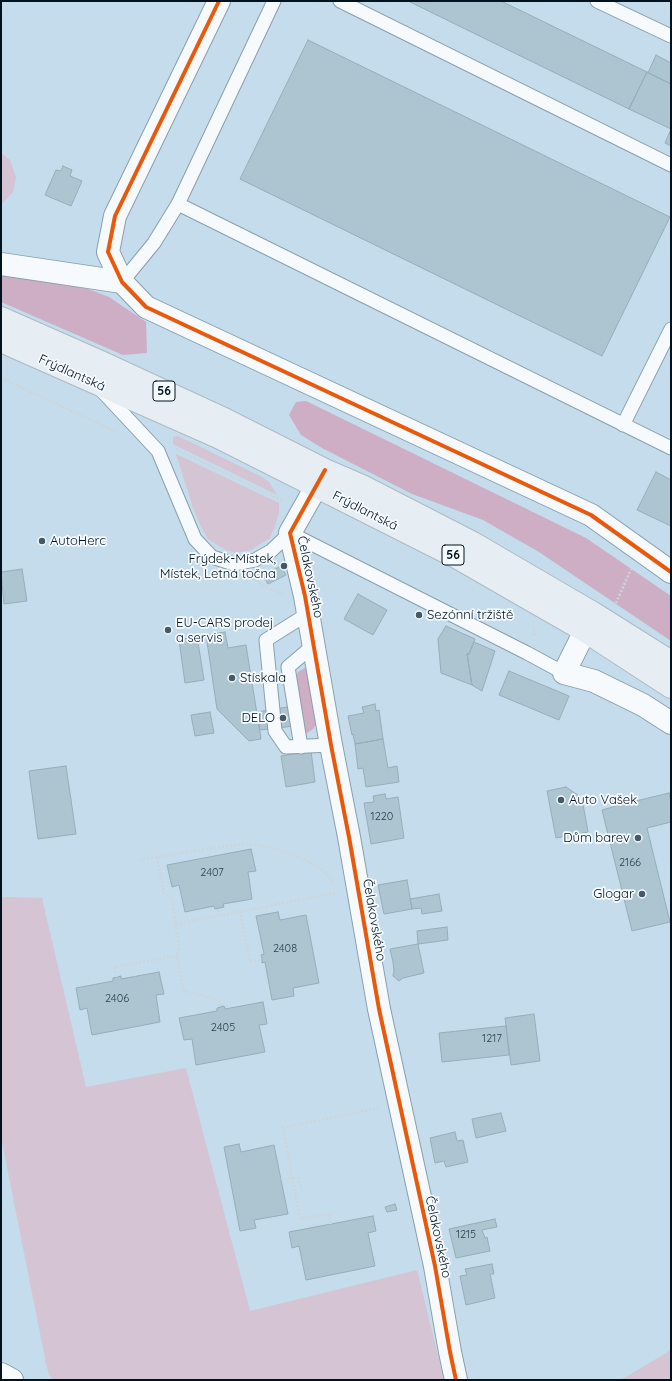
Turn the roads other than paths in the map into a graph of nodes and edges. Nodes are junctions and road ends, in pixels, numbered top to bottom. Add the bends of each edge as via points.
1 (219, 1) edge
2 (274, 1) edge
3 (340, 1) edge
4 (597, 1) edge
5 (671, 36) edge
6 (671, 166) edge
7 (178, 204) junction
8 (1, 264) edge
9 (122, 282) junction
10 (1, 318) edge
11 (671, 329) edge
12 (1, 341) edge
13 (94, 383) junction
14 (623, 425) junction
15 (671, 448) edge
16 (321, 478) junction
17 (290, 533) junction
18 (671, 572) edge
19 (307, 605) junction
20 (585, 631) junction
21 (314, 645) junction
22 (671, 662) edge
23 (564, 673) junction
24 (671, 687) edge
25 (671, 723) edge
26 (331, 745) junction
27 (301, 747) junction
28 (1, 1374) edge
29 (12, 1380) edge
30 (456, 1380) edge

1 - 9 street via 115,216 108,252
2 - 7 lane
3 - 6 lane
4 - 5 lane
7 - 9 lane via 154,243
7 - 14 lane
8 - 9 street
9 - 18 street via 146,307 591,515
10 - 16 main road, Frýdlantská / 56 via 219,416
11 - 14 lane
12 - 13 main road, Frýdlantská / 56
13 - 16 main road, Frýdlantská / 56
13 - 17 lane via 158,451 195,538 212,557 234,564 255,560 271,551
14 - 15 lane
16 - 17 street, Čelakovského
16 - 20 main road, Frýdlantská / 56
16 - 22 main road, Frýdlantská / 56 via 362,486 473,543
17 - 19 street, Čelakovského
17 - 23 lane
19 - 21 street, Čelakovského
19 - 27 lane via 266,640 275,731 286,747
20 - 23 street
20 - 24 main road, Frýdlantská / 56
21 - 26 street, Čelakovského
21 - 27 lane via 288,667
23 - 25 street via 594,681 643,705
26 - 27 lane
26 - 30 street, Čelakovského via 379,1009 435,1266
28 - 29 street

